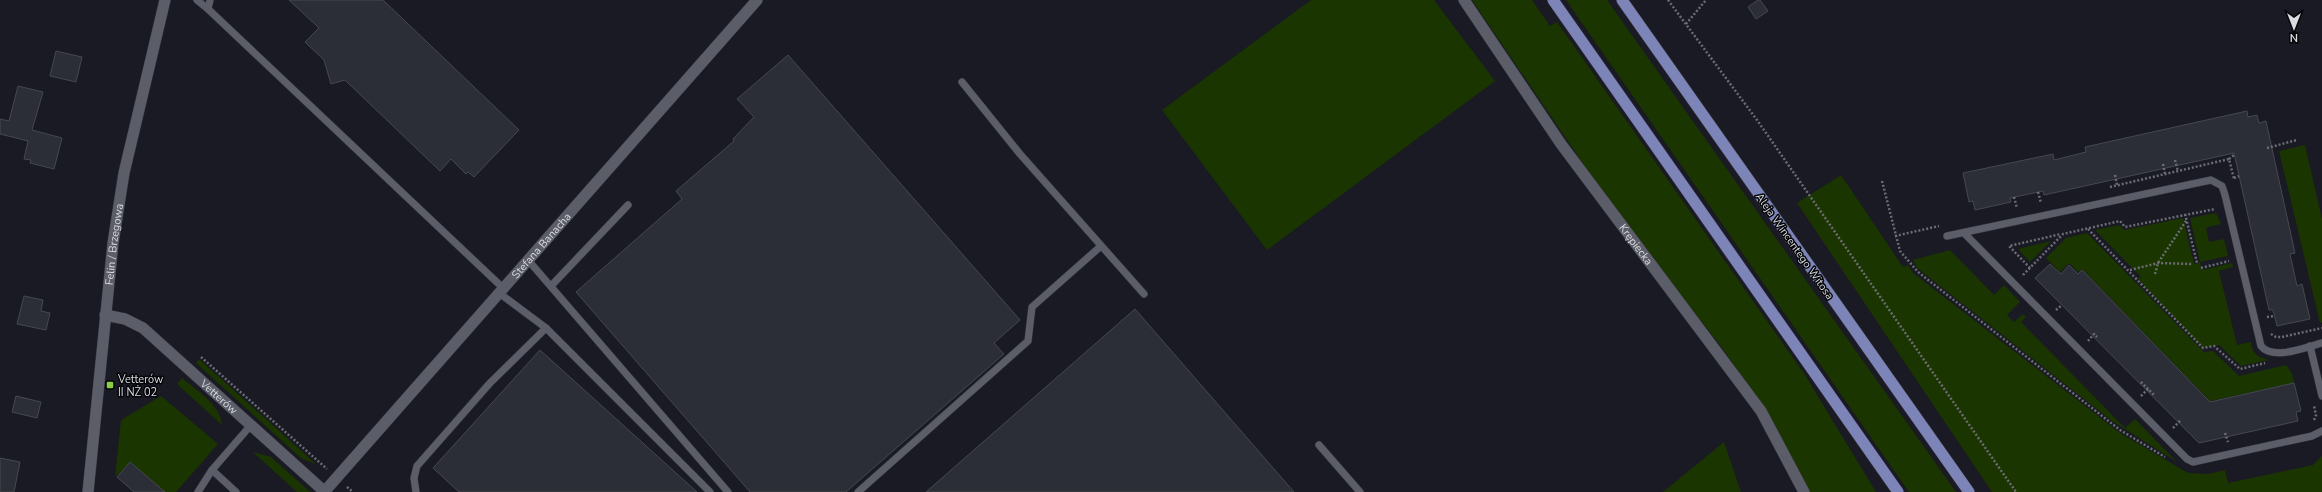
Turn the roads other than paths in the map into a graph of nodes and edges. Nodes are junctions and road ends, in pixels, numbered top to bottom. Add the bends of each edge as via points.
1 (165, 0) edge
2 (197, 0) edge
3 (210, 0) edge
4 (758, 0) edge
5 (1464, 0) edge
6 (1553, 0) edge
7 (1622, 0) edge
8 (208, 9) junction
9 (962, 82) dead end
10 (628, 205) dead end
11 (1964, 233) junction
12 (1948, 236) dead end
13 (1101, 246) junction
14 (528, 260) junction
15 (551, 286) junction
16 (501, 291) junction
17 (1144, 294) dead end
18 (105, 315) junction
19 (546, 328) junction
20 (2322, 343) edge
21 (2310, 346) junction
22 (2322, 396) edge
23 (251, 425) junction
24 (2322, 431) edge
25 (1319, 445) dead end
26 (212, 470) junction
27 (88, 492) edge
28 (198, 492) edge
29 (236, 492) edge
30 (325, 492) edge
31 (416, 492) edge
32 (710, 492) edge
33 (728, 492) edge
34 (858, 492) edge
35 (1360, 492) edge
36 (1804, 492) edge
37 (1898, 492) edge
38 (1968, 492) edge

1 - 18 street, Felin / Brzegowa via 124,173
2 - 8 lane
3 - 8 lane
4 - 14 street, Stefana Banacha
5 - 36 street, Krępiecka via 1561,144 1761,411
6 - 37 main road
7 - 38 main road, Aleja Wincentego Witosa
8 - 16 lane
9 - 13 lane via 1020,154
10 - 15 lane
11 - 12 lane
11 - 21 lane via 2211,180 2222,186 2225,195 2261,346 2272,353
11 - 24 lane via 2193,462 2312,436
13 - 17 lane
13 - 34 lane via 1032,307 1028,341
14 - 15 lane
14 - 16 street, Stefana Banacha
15 - 33 lane
16 - 19 lane
16 - 30 street, Stefana Banacha
18 - 23 street, Vetterów via 125,319 143,328
18 - 27 street, Felin / Brzegowa
19 - 31 lane via 490,383 417,466 414,478
19 - 32 lane
20 - 21 lane
21 - 22 lane
23 - 26 lane
23 - 30 street, Vetterów
25 - 35 lane
26 - 28 lane
26 - 29 lane

